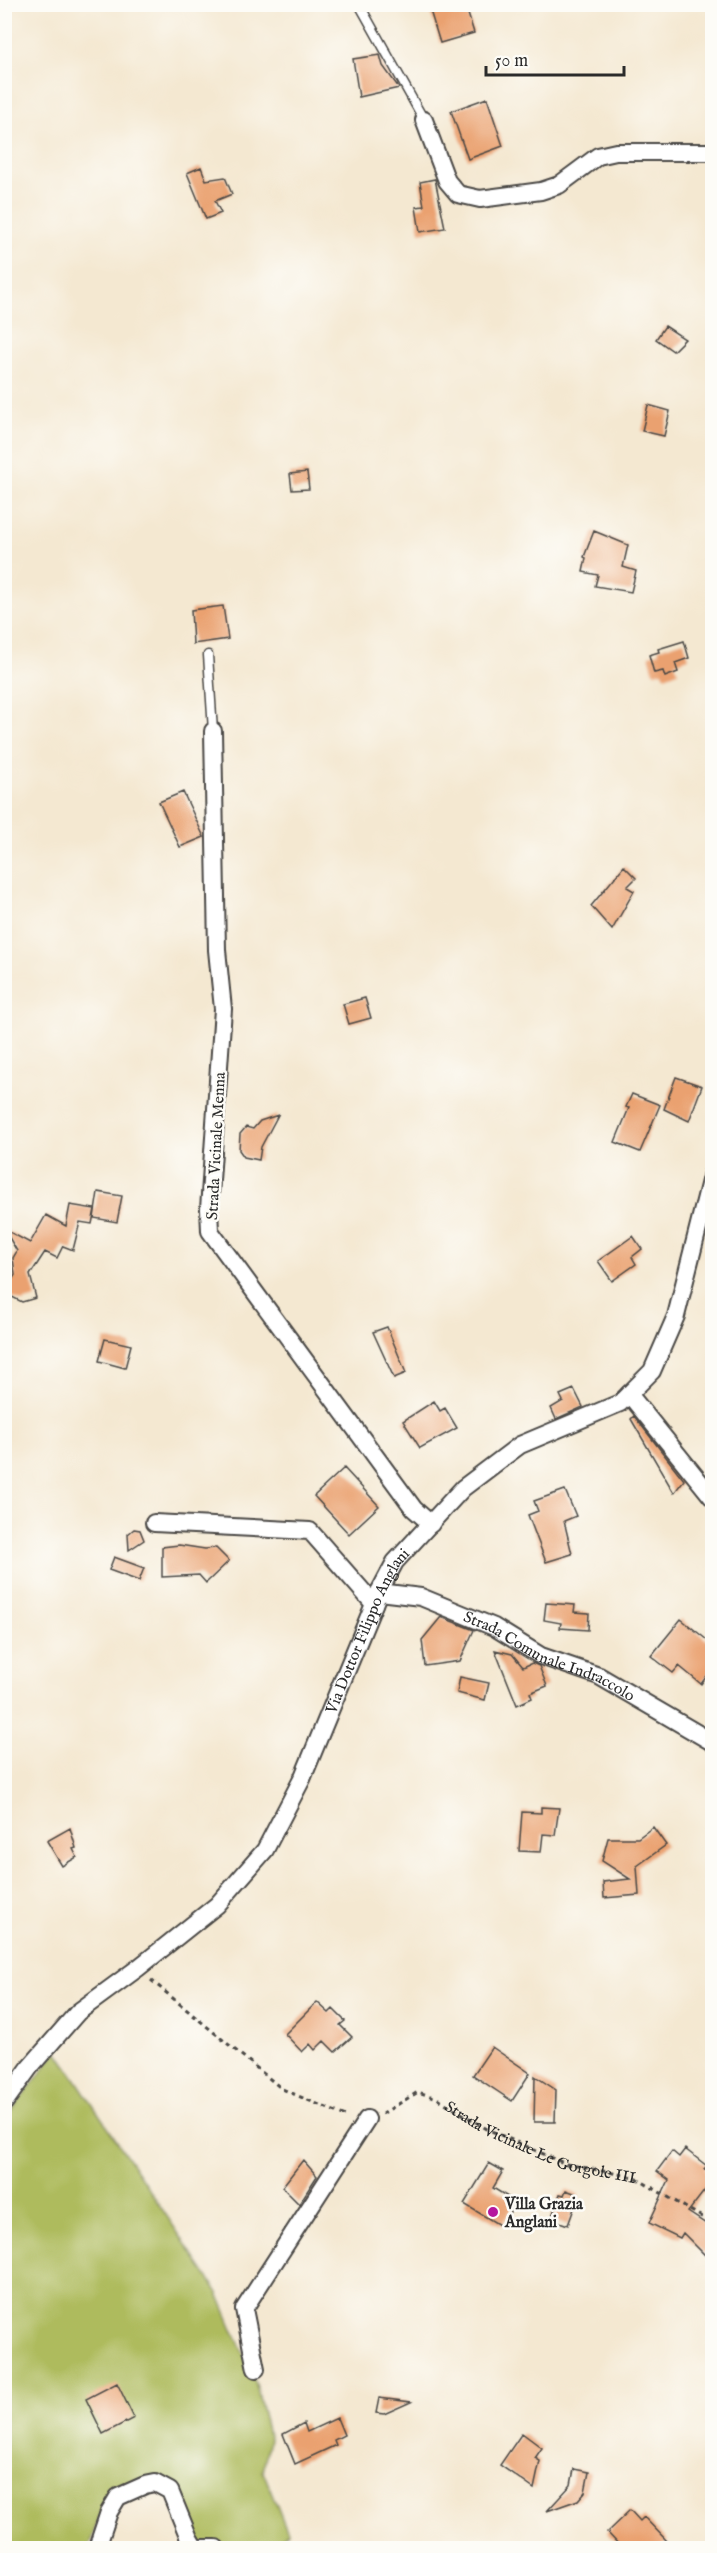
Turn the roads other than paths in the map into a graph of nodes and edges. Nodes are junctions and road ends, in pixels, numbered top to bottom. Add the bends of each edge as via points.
1 (359, 4) edge
2 (424, 120) joint
3 (712, 152) edge
4 (208, 656) dead end
5 (213, 731) joint
6 (712, 1173) edge
7 (629, 1394) junction
8 (712, 1497) edge
9 (154, 1523) dead end
10 (431, 1524) junction
11 (376, 1598) junction
12 (712, 1742) edge
13 (4, 2103) edge
14 (367, 2119) road end
15 (256, 2369) dead end
16 (97, 2548) edge
17 (216, 2548) edge

1 - 2 lane
2 - 3 street via 447,181 458,194 480,199 559,185 598,156 616,152
4 - 5 lane
5 - 10 street, Strada Vicinale Menna via 215,917 224,1009 210,1231 414,1509
6 - 7 street, Via Dottor Filippo Anglani via 676,1316 652,1371
7 - 8 street
7 - 10 street, Via Dottor Filippo Anglani via 620,1403 520,1445 463,1488
9 - 11 street via 310,1532
10 - 11 street, Via Dottor Filippo Anglani via 395,1562
11 - 12 street, Strada Comunale Indraccolo via 421,1597 494,1627 541,1656 599,1676
11 - 13 street, Via Dottor Filippo Anglani via 302,1779 265,1850 217,1905 78,2012
14 - 15 street via 244,2309
16 - 17 street via 118,2497 155,2483 170,2491 195,2548

